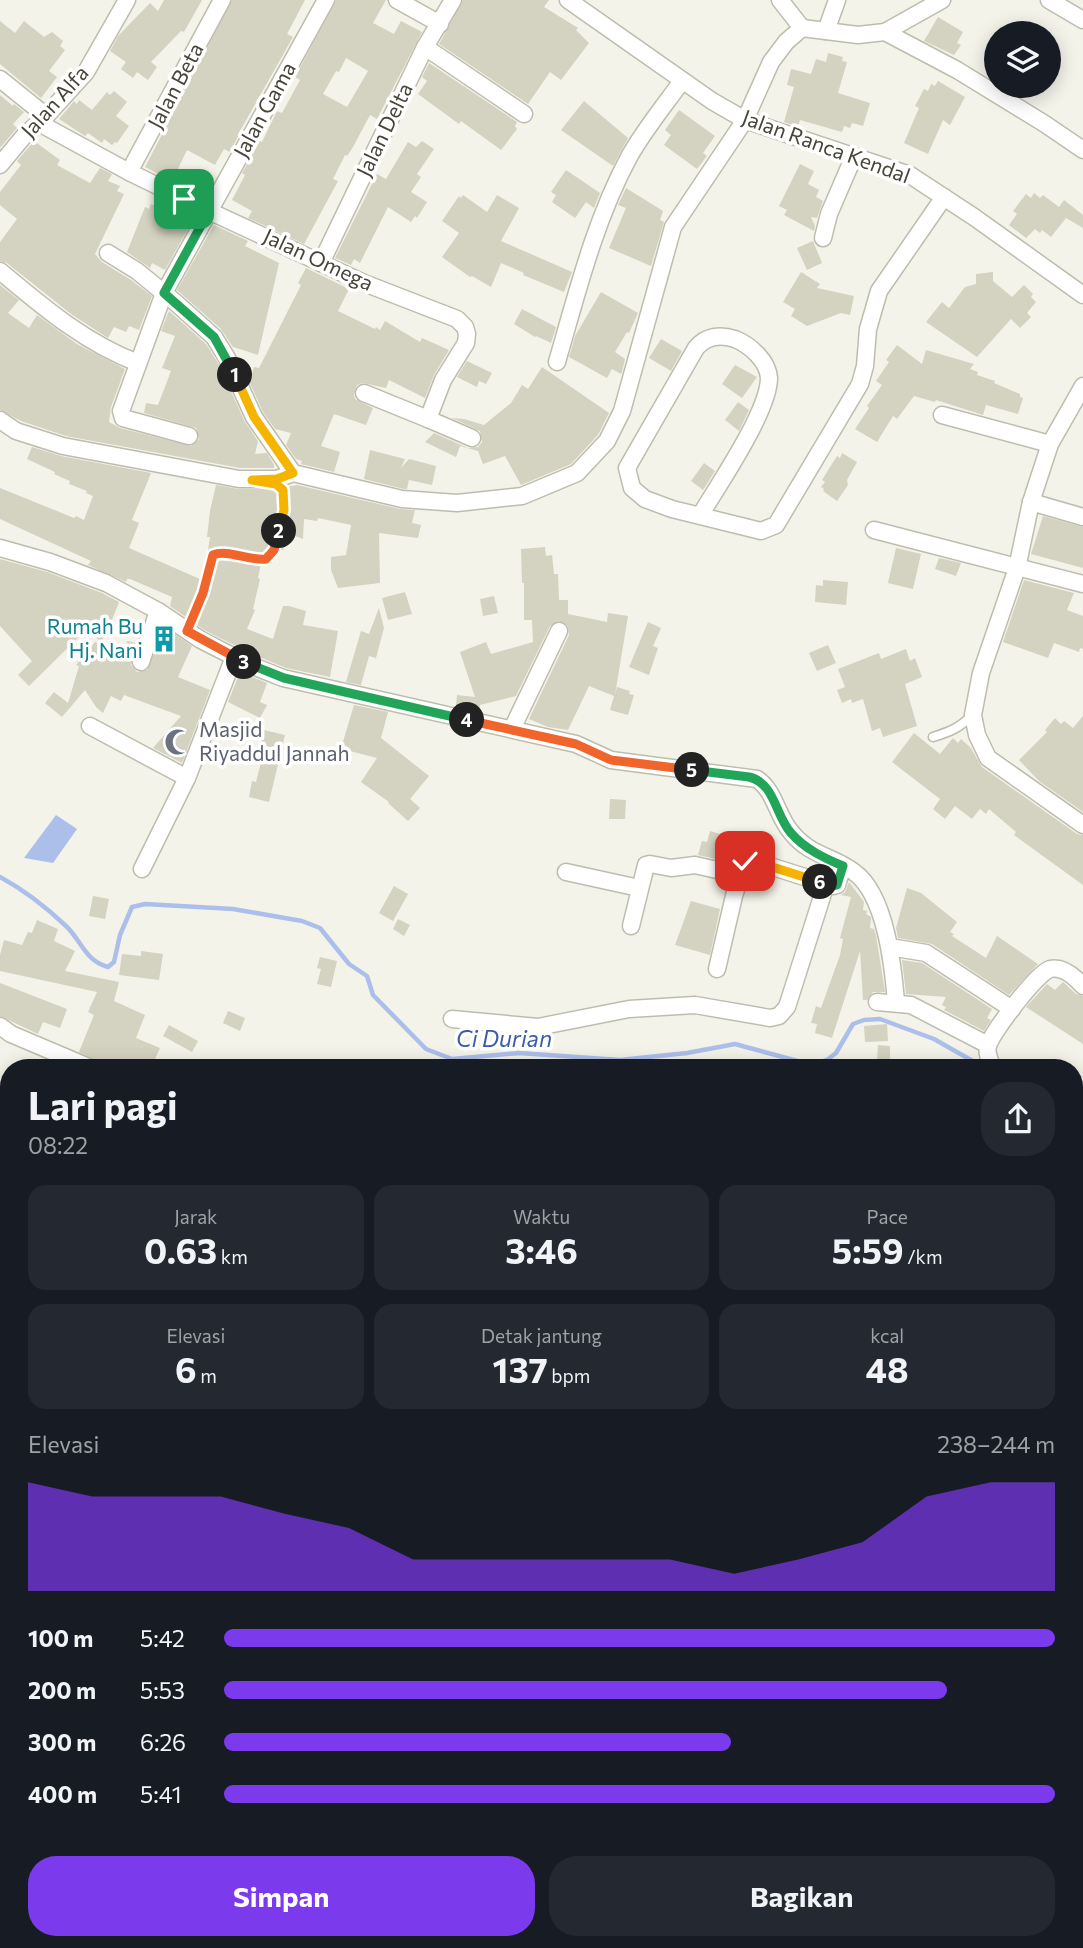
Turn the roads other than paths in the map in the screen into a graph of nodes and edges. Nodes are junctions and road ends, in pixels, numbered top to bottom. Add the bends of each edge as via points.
1 (127, 0) edge
2 (222, 0) edge
3 (326, 0) edge
4 (397, 0) edge
5 (453, 0) edge
6 (568, 0) edge
7 (780, 0) edge
8 (837, 0) edge
9 (942, 0) edge
10 (1049, 0) edge
11 (1083, 20) edge
12 (440, 24) junction
13 (802, 29) junction
14 (826, 31) junction
15 (886, 32) junction
16 (425, 47) junction
17 (0, 79) edge
18 (682, 81) junction
19 (524, 114) dead end
20 (42, 120) junction
21 (745, 120) junction
22 (1083, 150) edge
23 (854, 156) junction
24 (0, 165) edge
25 (129, 172) junction
26 (944, 197) junction
27 (209, 211) junction
28 (823, 238) dead end
29 (108, 253) dead end
30 (321, 263) junction
31 (0, 271) edge
32 (164, 293) junction
33 (1083, 295) edge
34 (557, 362) dead end
35 (138, 363) junction
36 (1083, 386) edge
37 (363, 393) dead end
38 (942, 415) dead end
39 (428, 419) junction
40 (0, 420) edge
41 (189, 436) dead end
42 (472, 438) dead end
43 (1050, 444) junction
44 (293, 473) junction
45 (1031, 502) junction
46 (701, 514) junction
47 (1083, 517) edge
48 (874, 530) dead end
49 (0, 548) edge
50 (1017, 568) junction
51 (1083, 584) edge
52 (158, 611) junction
53 (559, 631) dead end
54 (233, 657) junction
55 (141, 663) dead end
56 (973, 715) junction
57 (90, 726) dead end
58 (512, 729) junction
59 (933, 737) dead end
60 (187, 778) junction
61 (1083, 825) edge
62 (843, 866) junction
63 (142, 869) dead end
64 (566, 872) dead end
65 (739, 875) junction
66 (826, 884) junction
67 (639, 888) junction
68 (631, 926) dead end
69 (890, 947) junction
70 (717, 969) dead end
71 (1083, 986) edge
72 (877, 1002) dead end
73 (897, 1002) junction
74 (1012, 1009) junction
75 (452, 1019) dead end
76 (0, 1026) edge
77 (988, 1047) junction
78 (69, 1059) edge
79 (991, 1059) edge

1 - 20 street, Jalan Alfa via 86,72
2 - 25 street, Jalan Beta
3 - 27 street, Jalan Gama
4 - 12 street
5 - 12 street, Jalan Delta
6 - 18 street, Jalan Ranca Kendal
7 - 13 street
8 - 14 street
9 - 15 street
10 - 11 street
12 - 16 street, Jalan Delta
13 - 14 street
13 - 21 street via 771,62
14 - 15 street
15 - 22 street via 957,70
16 - 19 street
16 - 30 street, Jalan Delta
17 - 20 street, Jalan Omega
18 - 21 street, Jalan Ranca Kendal
18 - 34 street via 645,130 621,174 584,271
20 - 24 street, Jalan Alfa
20 - 25 street, Jalan Omega
21 - 23 street, Jalan Ranca Kendal
21 - 44 street via 673,228 622,411 607,441 577,473 522,496 457,503 402,499
23 - 26 street, Jalan Ranca Kendal via 910,175
23 - 28 street
25 - 27 street, Jalan Omega
26 - 33 street, Jalan Ranca Kendal
26 - 46 street via 880,290 868,329 860,384 776,525 761,531
27 - 30 street, Jalan Omega
27 - 32 street, Jalan Gama
29 - 32 street
30 - 39 street, Jalan Omega via 448,315 465,327 466,343 443,380
31 - 35 street via 59,319 107,350
32 - 35 street, Jalan Gama
32 - 44 street via 219,344 254,417
35 - 41 street, Jalan Gama via 121,411 123,418
36 - 43 street
37 - 39 street
38 - 43 street
39 - 42 street
40 - 44 street via 38,440 227,477 277,479
43 - 45 street
45 - 47 street
45 - 50 street
46 - 46 street via 645,499 632,488 627,468 696,348 703,340 721,335 737,340 761,358 769,376 751,429
48 - 50 street
49 - 52 street via 106,583
50 - 51 street
50 - 56 street via 981,673
52 - 54 street
52 - 55 street
53 - 58 street
54 - 58 street via 284,678
54 - 60 street
56 - 59 lane via 954,730
56 - 61 street via 988,758
57 - 60 street
58 - 62 street via 576,744 611,760 757,779 766,785 797,839
60 - 63 street
62 - 66 street via 837,885
62 - 69 street via 867,886
64 - 67 street
65 - 66 street via 750,860
65 - 67 street via 695,865 671,868 650,864 643,870
65 - 70 street
66 - 75 street via 787,1007 779,1016 695,1005 629,1009 538,1027
67 - 68 street
69 - 73 street
69 - 74 street via 926,953
71 - 74 street via 1062,969 1051,969
72 - 73 street
73 - 77 street via 927,1011
74 - 77 street
76 - 78 street
77 - 79 street

